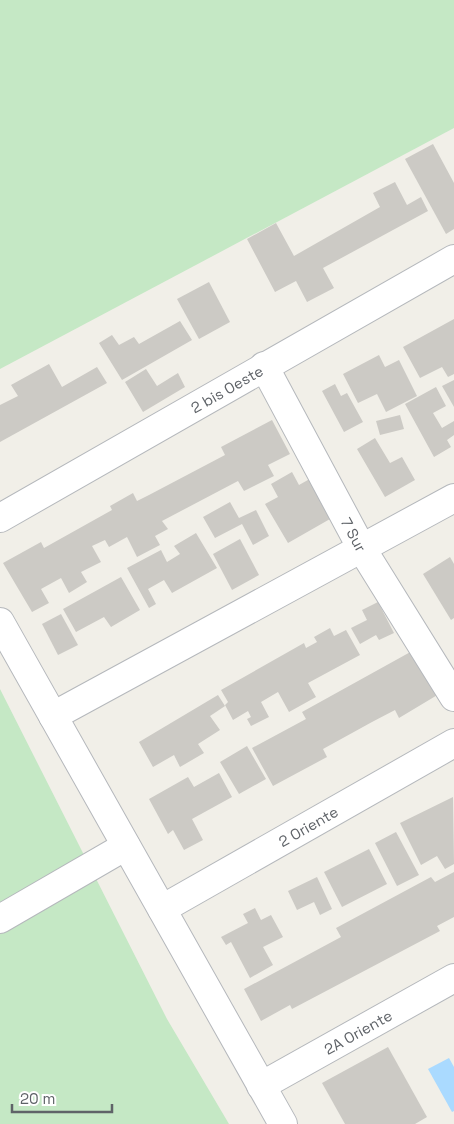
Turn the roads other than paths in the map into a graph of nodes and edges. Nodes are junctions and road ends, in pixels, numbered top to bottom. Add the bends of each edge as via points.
1 (454, 259) edge
2 (264, 366) junction
3 (454, 498) edge
4 (0, 518) edge
5 (362, 548) junction
6 (0, 622) edge
7 (454, 697) edge
8 (53, 716) junction
9 (454, 743) edge
10 (126, 846) junction
11 (162, 909) junction
12 (0, 919) edge
13 (454, 978) edge
14 (261, 1086) junction
15 (283, 1124) edge

1 - 2 street, 2 bis Oeste
2 - 4 street, 2 bis Oeste
2 - 5 street, 7 Sur
3 - 5 street
5 - 7 street, 7 Sur
5 - 8 street
6 - 8 street
8 - 10 street
9 - 11 street, 2 Oriente
10 - 11 street
10 - 12 street
11 - 14 street
13 - 14 street, 2A Oriente
14 - 15 street

